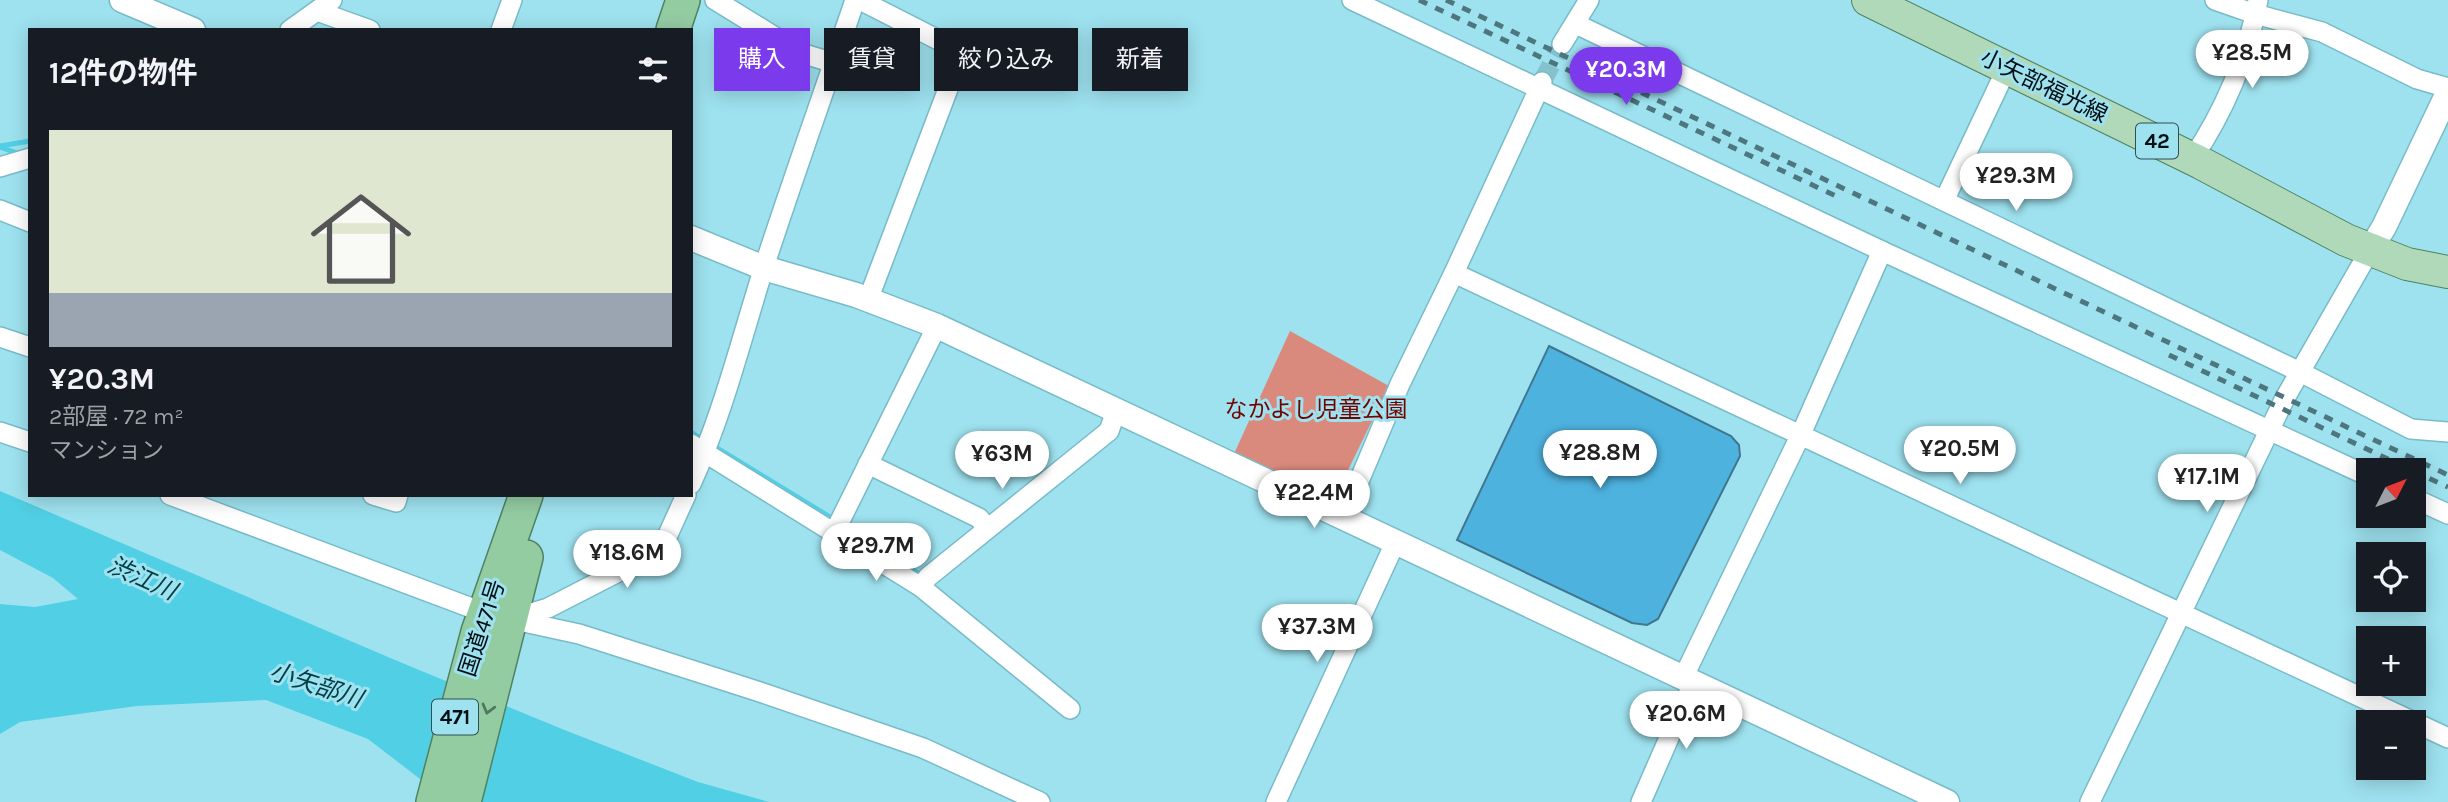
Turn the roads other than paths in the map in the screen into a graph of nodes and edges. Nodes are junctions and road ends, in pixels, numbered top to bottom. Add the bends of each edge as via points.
1 (122, 0) edge
2 (512, 0) edge
3 (683, 0) edge
4 (715, 0) edge
5 (858, 0) edge
6 (1352, 0) edge
7 (1868, 0) edge
8 (2215, 0) edge
9 (1585, 2) edge
10 (324, 5) edge
11 (2257, 7) edge
12 (1576, 24) junction
13 (188, 28) edge
14 (293, 28) edge
15 (366, 28) edge
16 (502, 28) edge
17 (674, 28) edge
18 (847, 28) edge
19 (1562, 44) tunnel mouth
20 (824, 60) edge
21 (2007, 68) junction
22 (1540, 85) junction
23 (2448, 88) edge
24 (824, 91) edge
25 (2448, 93) edge
26 (28, 159) edge
27 (2192, 159) junction
28 (0, 167) edge
29 (1944, 201) junction
30 (0, 210) edge
31 (28, 221) edge
32 (693, 239) edge
33 (2370, 250) junction
34 (1882, 251) junction
35 (764, 268) junction
36 (2448, 272) edge
37 (1454, 273) junction
38 (869, 300) junction
39 (937, 326) junction
40 (0, 337) edge
41 (28, 346) edge
42 (2300, 372) junction
43 (1116, 411) junction
44 (2271, 429) junction
45 (0, 432) edge
46 (2448, 432) edge
47 (1801, 434) junction
48 (28, 441) edge
49 (699, 448) edge
50 (868, 464) junction
51 (2356, 470) edge
52 (693, 475) edge
53 (175, 497) edge
54 (380, 497) edge
55 (397, 497) edge
56 (526, 497) edge
57 (541, 497) edge
58 (685, 497) edge
59 (2426, 504) edge
60 (2448, 514) edge
61 (1343, 519) junction
62 (987, 528) junction
63 (834, 533) junction
64 (1395, 543) junction
65 (921, 587) junction
66 (2181, 611) junction
67 (495, 627) junction
68 (1688, 680) junction
69 (1070, 709) dead end
70 (2448, 738) edge
71 (433, 802) edge
72 (464, 802) edge
73 (1040, 802) edge
74 (1276, 802) edge
75 (1641, 802) edge
76 (1947, 802) edge
77 (2090, 802) edge

1 - 13 street
2 - 16 street
3 - 17 highway
4 - 20 street via 801,53
5 - 18 street
5 - 38 street via 962,52
6 - 22 street
7 - 21 main road, 小矢部福光線 / 42
8 - 11 street
9 - 12 street
10 - 14 street
10 - 15 street
11 - 23 street via 2322,32 2417,79
11 - 27 street via 2239,70
12 - 19 street
12 - 29 street
21 - 27 main road, 小矢部福光線 / 42
21 - 29 street
22 - 34 street
22 - 37 street
24 - 35 street
25 - 33 street
26 - 28 street
27 - 33 main road, 小矢部福光線 / 42
29 - 42 street
30 - 31 street
32 - 35 street
33 - 36 main road, 小矢部福光線 / 42
33 - 42 street
34 - 44 street
34 - 47 street
35 - 38 street
35 - 49 street via 736,363
37 - 47 street
37 - 61 street via 1400,384
38 - 39 street
39 - 43 street
39 - 50 street
40 - 41 street
42 - 44 street
42 - 46 street via 2411,429
43 - 61 street
43 - 62 street via 1109,431
44 - 51 street
44 - 66 street
45 - 48 street
47 - 66 street
47 - 68 street
49 - 52 street
49 - 63 street
50 - 62 street via 979,518
50 - 63 street
53 - 67 street
54 - 55 street via 396,502
56 - 67 highway, 国道471号 / 471
57 - 67 highway, 国道471号 / 471
58 - 67 street via 661,550 548,608
59 - 60 street
61 - 64 street
62 - 65 street
63 - 65 street
64 - 68 street
64 - 74 street
65 - 69 street
66 - 70 street
66 - 77 street
67 - 71 highway, 国道471号 / 471
67 -> 72 highway, 国道471号 / 471
67 - 73 street via 579,634 760,692 923,748
68 - 75 street
68 - 76 street

